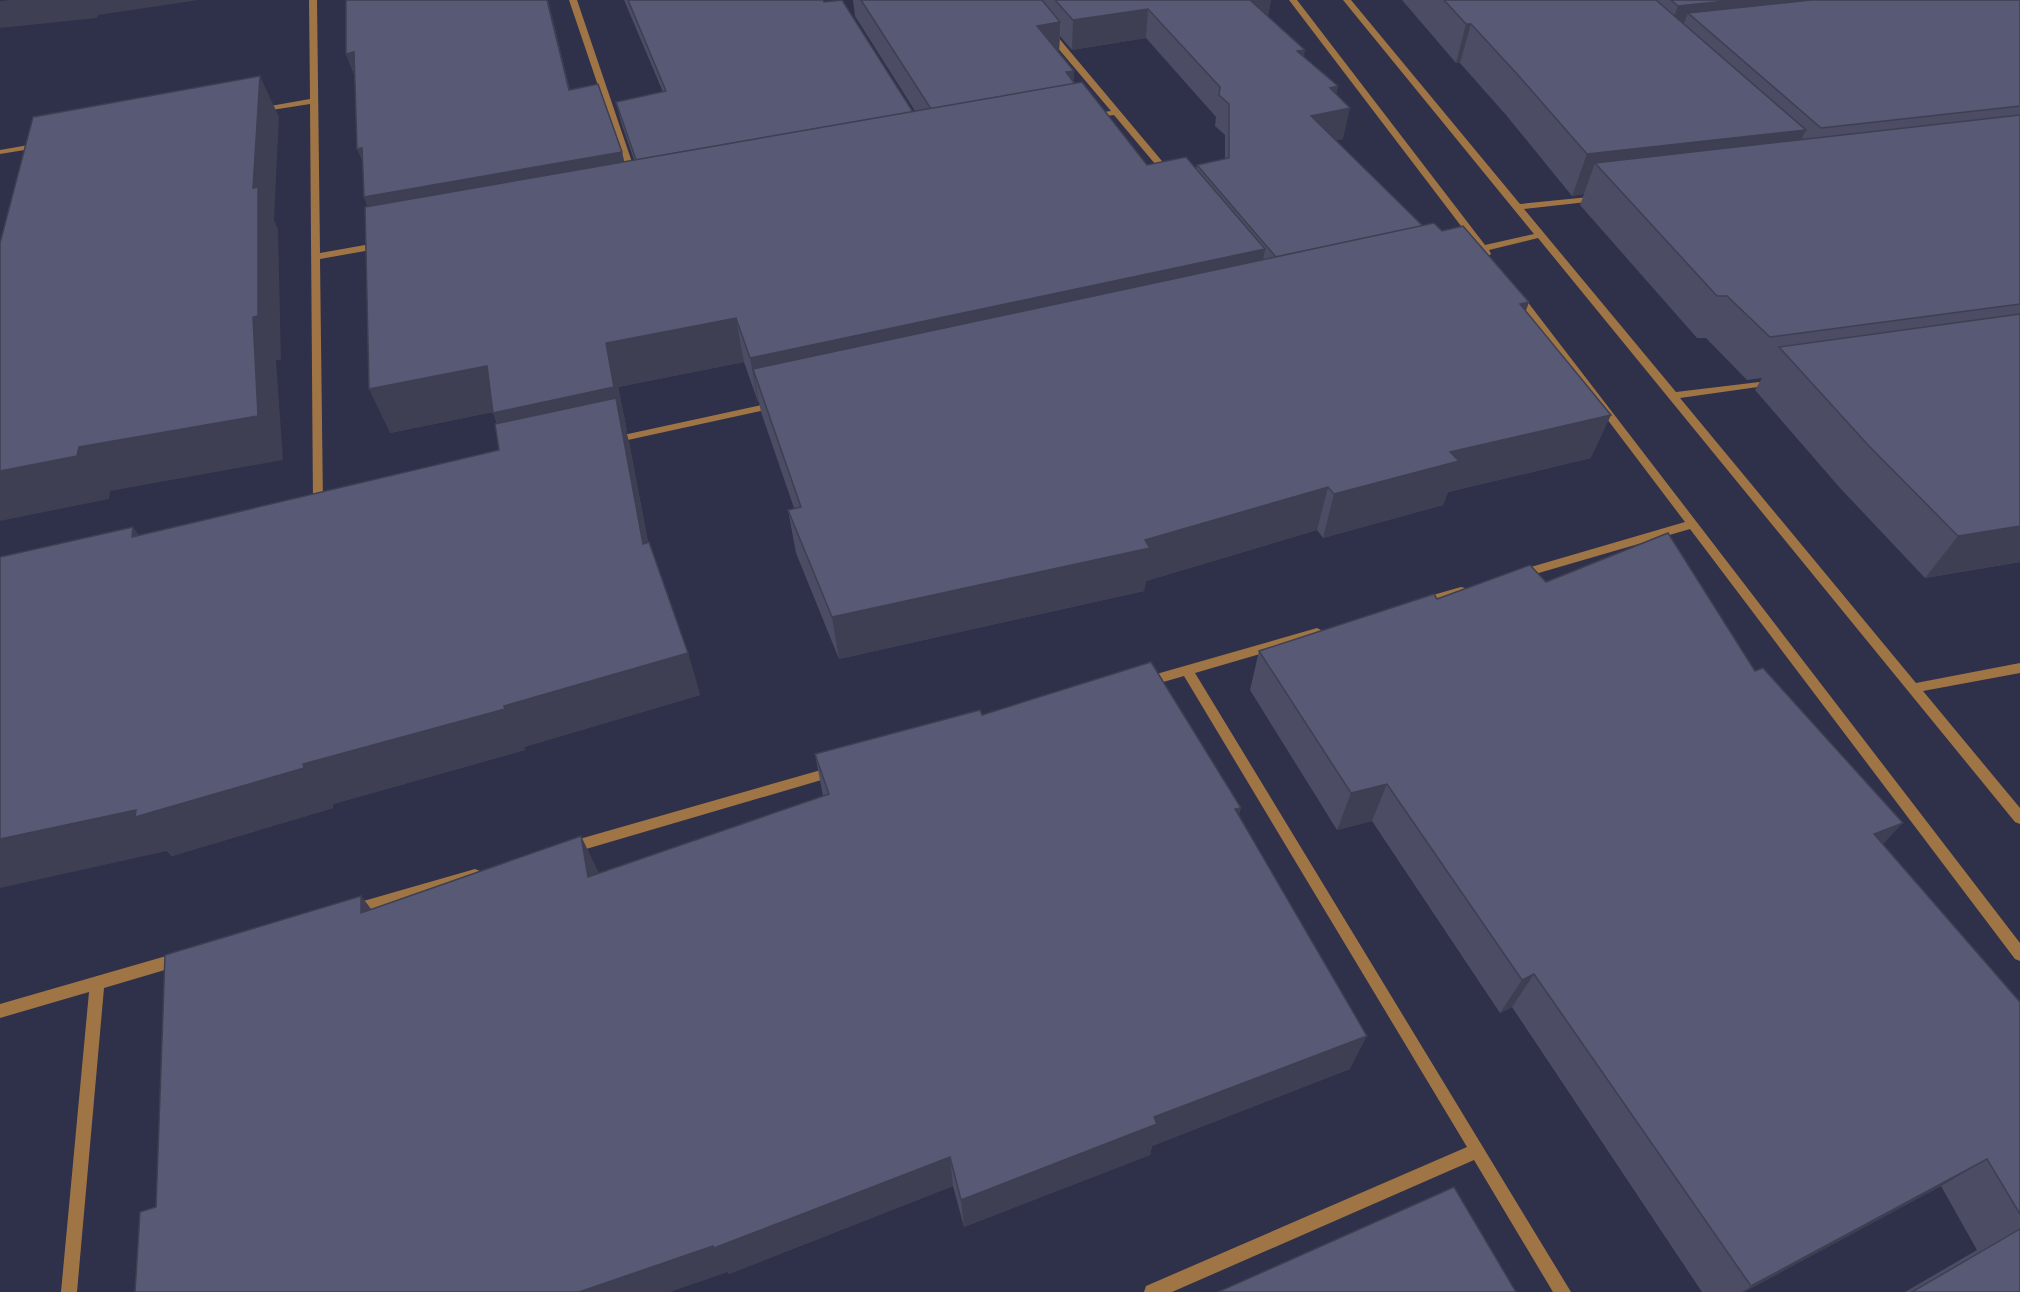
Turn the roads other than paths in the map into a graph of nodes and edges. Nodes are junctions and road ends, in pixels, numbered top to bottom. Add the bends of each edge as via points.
1 (313, 0) edge
2 (573, 0) edge
3 (1293, 0) edge
4 (1347, 0) edge
5 (1045, 26) edge
6 (314, 101) junction
7 (244, 112) edge
8 (1116, 112) junction
9 (1081, 118) edge
10 (46, 144) edge
11 (0, 152) edge
12 (1177, 186) edge
13 (637, 187) edge
14 (1611, 196) edge
15 (1517, 207) junction
16 (1540, 235) junction
17 (397, 242) edge
18 (1483, 249) junction
19 (1460, 254) edge
20 (315, 257) junction
21 (1497, 268) edge
22 (1512, 287) edge
23 (1789, 380) edge
24 (1673, 396) junction
25 (782, 403) edge
26 (608, 441) edge
27 (330, 503) edge
28 (318, 505) junction
29 (307, 508) edge
30 (1693, 524) junction
31 (1509, 578) edge
32 (1474, 587) edge
33 (1405, 607) edge
34 (1325, 630) edge
35 (2020, 668) edge
36 (1187, 670) junction
37 (1129, 687) edge
38 (1913, 688) junction
39 (854, 766) edge
40 (2020, 818) edge
41 (556, 851) edge
42 (487, 871) edge
43 (338, 914) edge
44 (2020, 954) edge
45 (189, 957) edge
46 (97, 983) junction
47 (0, 1011) edge
48 (1477, 1151) junction
49 (69, 1292) edge
50 (1152, 1292) edge
51 (1563, 1292) edge

1 - 6 street
2 - 13 street
3 - 18 street
4 - 15 street
5 - 8 street
6 - 7 street
6 - 20 street
8 - 9 street
8 - 12 street
10 - 11 street
14 - 15 street
15 - 16 street
16 - 18 street
16 - 24 street
17 - 20 street
18 - 19 street
18 - 21 street
20 - 28 street
22 - 30 street
23 - 24 street
24 - 38 street
25 - 26 street
27 - 28 street
28 - 29 street
30 - 31 street
30 - 44 street
32 - 33 street
34 - 36 street
35 - 38 street
36 - 37 street
36 - 48 street
38 - 40 street
39 - 41 street
42 - 43 street
45 - 46 street
46 - 47 street
46 - 49 street
48 - 50 street
48 - 51 street

